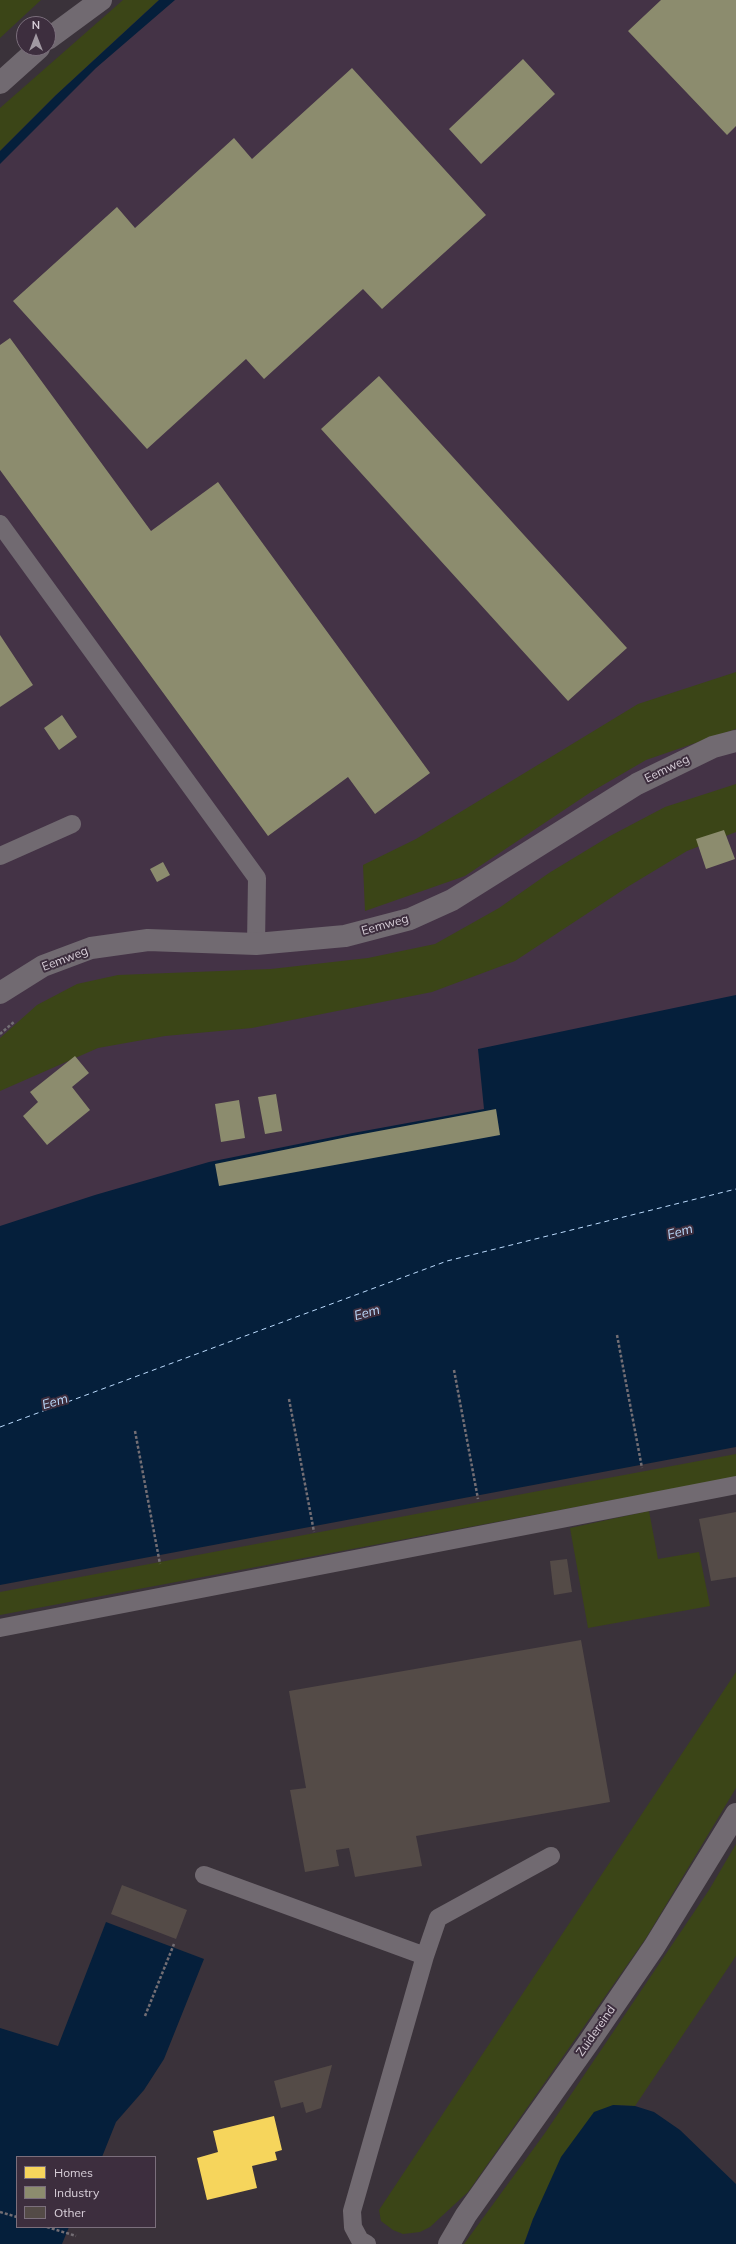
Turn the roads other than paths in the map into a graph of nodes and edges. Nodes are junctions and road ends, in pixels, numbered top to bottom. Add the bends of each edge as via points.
1 (84, 0) edge
2 (101, 0) edge
3 (56, 32) edge
4 (56, 33) edge
5 (29, 56) edge
6 (0, 83) edge
7 (0, 524) edge
8 (736, 741) edge
9 (72, 824) dead end
10 (0, 856) edge
11 (256, 944) junction
12 (0, 993) edge
13 (736, 1485) edge
14 (0, 1628) edge
15 (736, 1814) edge
16 (551, 1856) dead end
17 (204, 1875) dead end
18 (425, 1956) junction
19 (367, 2244) edge
20 (449, 2244) edge

1 - 3 street
2 - 4 street
5 - 6 street
7 - 11 lane via 257,878
8 - 11 street, Eemweg via 713,747 637,784 452,900 410,918 344,936
9 - 10 lane
11 - 12 street, Eemweg via 148,940 91,948 43,966
13 - 14 lane
15 - 20 street, Zuidereind via 654,1947 466,2214
16 - 18 lane via 438,1918
17 - 18 lane
18 - 19 lane via 352,2211 353,2227 360,2240

